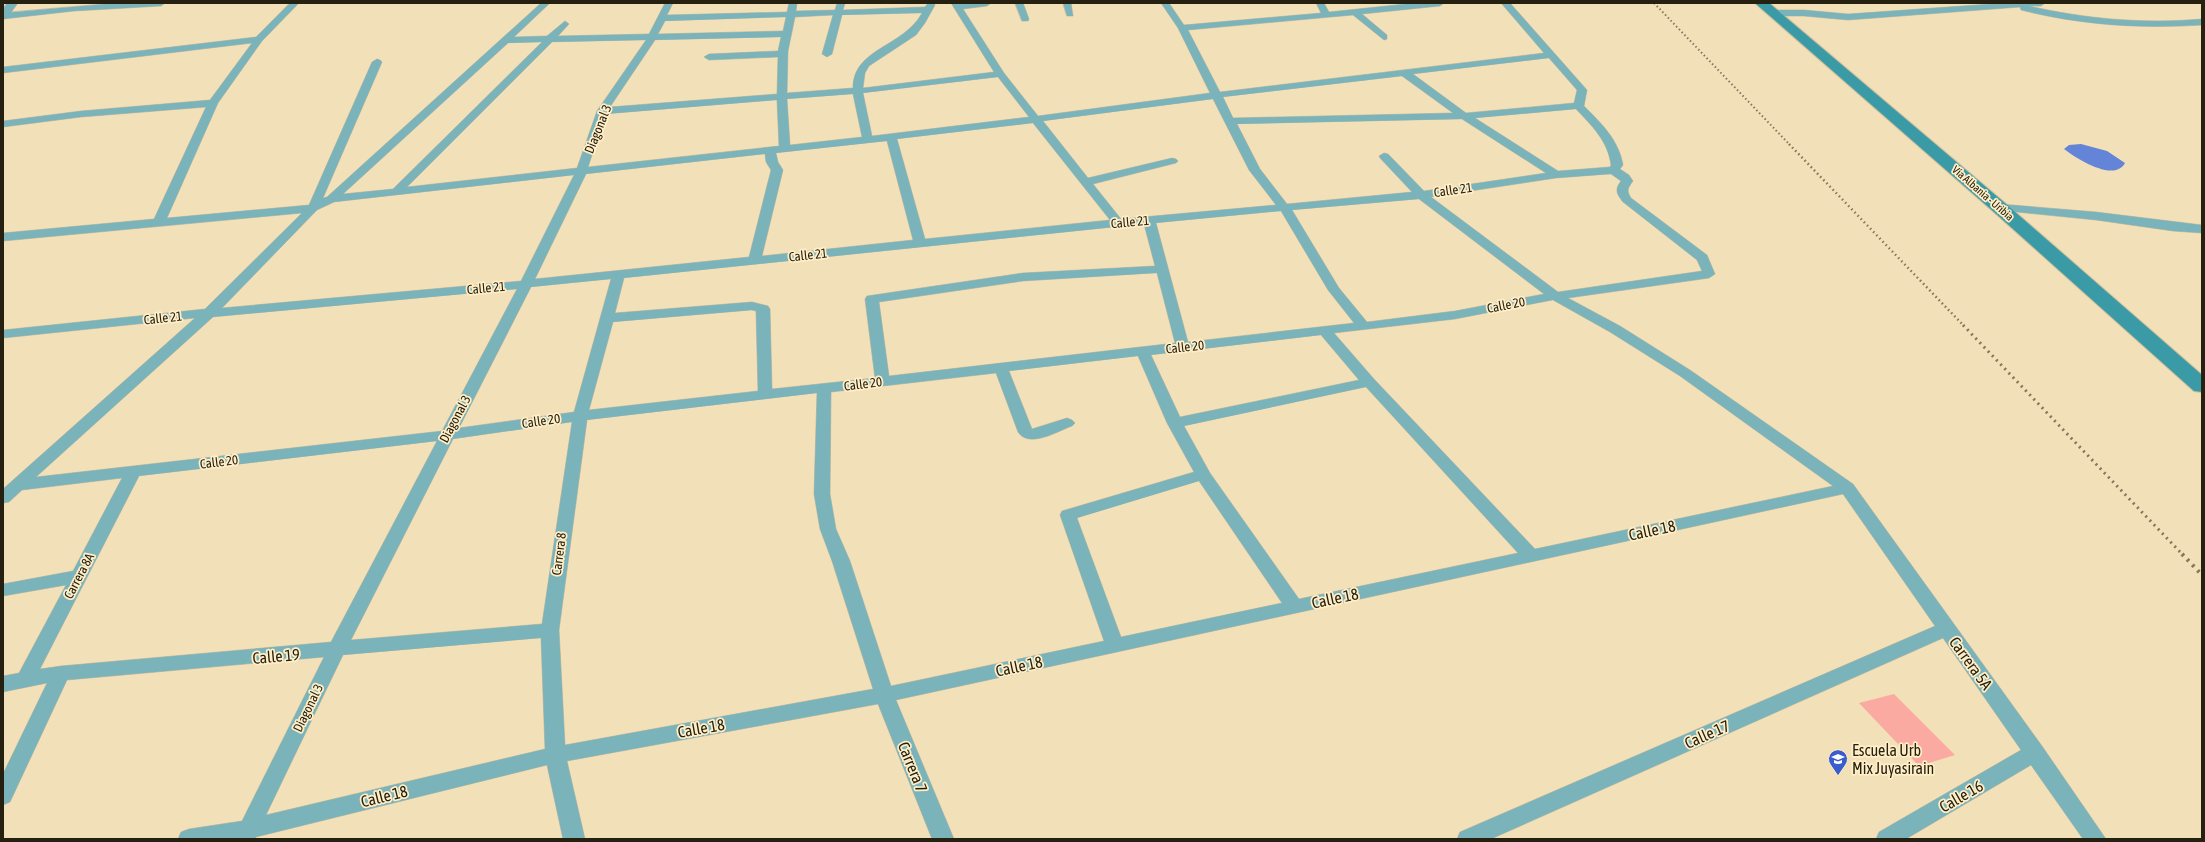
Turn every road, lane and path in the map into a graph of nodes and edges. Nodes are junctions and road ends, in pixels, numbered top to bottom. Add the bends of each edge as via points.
1 (13, 3) edge
2 (161, 3) edge
3 (294, 3) edge
4 (546, 3) edge
5 (669, 3) edge
6 (744, 3) edge
7 (793, 3) edge
8 (841, 3) edge
9 (987, 3) edge
10 (1019, 3) edge
11 (1067, 3) edge
12 (1165, 3) edge
13 (1320, 3) edge
14 (1440, 3) edge
15 (1505, 3) edge
16 (2041, 3) edge
17 (956, 5) edge
18 (2014, 5) junction
19 (930, 7) edge
20 (888, 8) edge
21 (1766, 8) edge
22 (1356, 13) junction
23 (838, 14) junction
24 (1070, 14) dead end
25 (791, 15) junction
26 (3, 16) edge
27 (739, 16) junction
28 (1326, 16) junction
29 (662, 18) junction
30 (1025, 20) dead end
31 (2202, 22) edge
32 (564, 24) dead end
33 (1182, 28) junction
34 (786, 34) junction
35 (1384, 37) dead end
36 (652, 38) junction
37 (259, 39) junction
38 (549, 39) junction
39 (506, 40) junction
40 (783, 54) junction
41 (827, 54) dead end
42 (1550, 55) junction
43 (709, 57) dead end
44 (377, 62) dead end
45 (3, 70) edge
46 (1405, 73) junction
47 (1000, 74) junction
48 (858, 91) junction
49 (1217, 95) junction
50 (782, 98) junction
51 (213, 103) junction
52 (1579, 106) junction
53 (602, 111) junction
54 (1464, 116) junction
55 (1036, 119) junction
56 (1231, 121) junction
57 (3, 124) edge
58 (891, 136) junction
59 (868, 139) junction
60 (785, 148) junction
61 (770, 149) junction
62 (1384, 156) dead end
63 (1172, 161) dead end
64 (1612, 170) junction
65 (581, 172) junction
66 (1556, 175) junction
67 (1086, 182) junction
68 (395, 193) junction
69 (1421, 195) junction
70 (331, 199) junction
71 (313, 208) junction
72 (2000, 208) junction
73 (1285, 209) junction
74 (1149, 220) junction
75 (159, 222) junction
76 (1118, 223) junction
77 (2202, 229) edge
78 (3, 237) edge
79 (920, 244) junction
80 (755, 260) junction
81 (1163, 269) junction
82 (620, 274) junction
83 (526, 284) junction
84 (1555, 296) junction
85 (209, 313) junction
86 (608, 318) junction
87 (1364, 326) junction
88 (1325, 331) junction
89 (3, 334) edge
90 (1183, 348) junction
91 (1143, 352) junction
92 (1001, 368) junction
93 (882, 382) junction
94 (1369, 382) junction
95 (2202, 386) edge
96 (824, 389) junction
97 (765, 394) junction
98 (580, 416) junction
99 (1067, 423) dead end
100 (1175, 423) junction
101 (447, 435) junction
102 (133, 472) junction
103 (1203, 475) junction
104 (16, 485) junction
105 (1847, 488) junction
106 (3, 498) edge
107 (1531, 556) junction
108 (79, 576) junction
109 (3, 590) edge
110 (1295, 606) junction
111 (1946, 629) junction
112 (550, 630) junction
113 (1115, 646) junction
114 (336, 651) junction
115 (61, 673) junction
116 (24, 680) junction
117 (3, 684) edge
118 (884, 695) junction
119 (2035, 752) junction
120 (555, 755) junction
121 (3, 796) edge
122 (246, 834) edge
123 (189, 839) edge
124 (574, 839) edge
125 (943, 839) edge
126 (1468, 839) edge
127 (1887, 839) edge
128 (2095, 839) edge

1 - 26 street
2 - 26 street via 74,8
3 - 37 street
4 - 39 street
5 - 29 street, Diagonal 3
6 - 27 street
7 - 25 street
8 - 23 street
9 - 17 street
10 - 30 street
11 - 24 street
12 - 33 street
13 - 28 street
14 - 22 street
15 - 42 street
16 - 18 street
17 - 47 street
18 - 21 street via 1848,17
18 - 31 street via 2055,15 2129,24
19 - 20 street
19 - 48 street via 918,28 865,64 859,74
20 - 23 street
21 - 72 main road, Vía Albania - Uribia
22 - 28 street
22 - 35 street
23 - 25 street
23 - 41 street
25 - 27 street
25 - 34 street
27 - 29 street
28 - 33 street
29 - 36 street, Diagonal 3
32 - 38 street
33 - 49 street
34 - 36 street
34 - 40 street
36 - 38 street
36 - 53 street, Diagonal 3
37 - 45 street
37 - 51 street
38 - 39 street
38 - 68 street
39 - 70 street
40 - 43 street
40 - 50 street
42 - 46 street
42 - 52 street via 1582,90
44 - 71 street
46 - 49 street
46 - 54 street
47 - 48 street
47 - 55 street
48 - 50 street
48 - 59 street
49 - 55 street
49 - 56 street
50 - 53 street
50 - 60 street
51 - 57 street via 81,114
51 - 75 street
52 - 54 street
52 - 64 street via 1606,136 1617,157 1617,165
53 - 65 street, Diagonal 3
54 - 56 street
54 - 66 street
55 - 58 street
55 - 67 street
56 - 73 street via 1256,170
58 - 59 street
58 - 79 street
59 - 60 street
60 - 61 street
61 - 65 street
61 - 80 street via 772,162 777,170
62 - 69 street
63 - 67 street
64 - 66 street, Calle 21
64 - 84 street, Calle 20 via 1625,177 1627,181 1622,187 1622,193 1627,200 1703,258 1709,274
65 - 68 street
65 - 83 street, Diagonal 3
66 - 69 street, Calle 21
67 - 76 street
68 - 70 street
69 - 73 street, Calle 21
69 - 84 street
70 - 71 street
71 - 75 street
71 - 85 street
72 - 77 street
72 - 95 main road, Vía Albania - Uribia
73 - 74 street, Calle 21
73 - 87 street via 1334,290
74 - 76 street, Calle 21
74 - 81 street
75 - 78 street
76 - 79 street, Calle 21
79 - 80 street, Calle 21
80 - 82 street, Calle 21
81 - 90 street
81 - 93 street via 1023,277 872,299
82 - 83 street, Calle 21
82 - 86 street, Carrera 8
83 - 85 street, Calle 21
83 - 101 street, Diagonal 3
84 - 87 street, Calle 20 via 1455,315
84 - 105 street via 1615,328 1686,372
85 - 89 street, Calle 21
85 - 104 street
86 - 97 street via 752,306 763,309
86 - 98 street, Carrera 8
87 - 88 street, Calle 20
88 - 90 street, Calle 20
88 - 94 street
90 - 91 street, Calle 20
91 - 92 street, Calle 20
91 - 100 street
92 - 93 street, Calle 20
92 - 99 street via 1026,432 1034,435
93 - 96 street, Calle 20
94 - 100 street
94 - 107 street
96 - 97 street, Calle 20
96 - 118 street, Carrera 7 via 822,494 828,529 841,561
97 - 98 street, Calle 20
98 - 101 street, Calle 20
98 - 112 street, Carrera 8
100 - 103 street
101 - 102 street, Calle 20
101 - 114 street, Diagonal 3
102 - 104 street, Calle 20
102 - 108 street, Carrera 8A
103 - 110 street
103 - 113 street via 1068,515
104 - 106 street
105 - 107 street, Calle 18
105 - 111 street, Carrera 5A
107 - 110 street, Calle 18
108 - 109 street
108 - 116 street, Carrera 8A
110 - 113 street, Calle 18
111 - 119 street, Carrera 5A
111 - 126 street, Calle 17
112 - 114 street, Calle 19
112 - 120 street, Carrera 8
113 - 118 street, Calle 18
114 - 115 street, Calle 19
114 - 122 street, Diagonal 3
115 - 116 street, Calle 19
115 - 121 street
116 - 117 street, Calle 19
118 - 120 street, Calle 18
118 - 125 street, Carrera 7
119 - 127 street, Calle 16
119 - 128 street, Carrera 5A
120 - 122 street, Calle 18
120 - 124 street, Carrera 8
122 - 123 street, Calle 18

